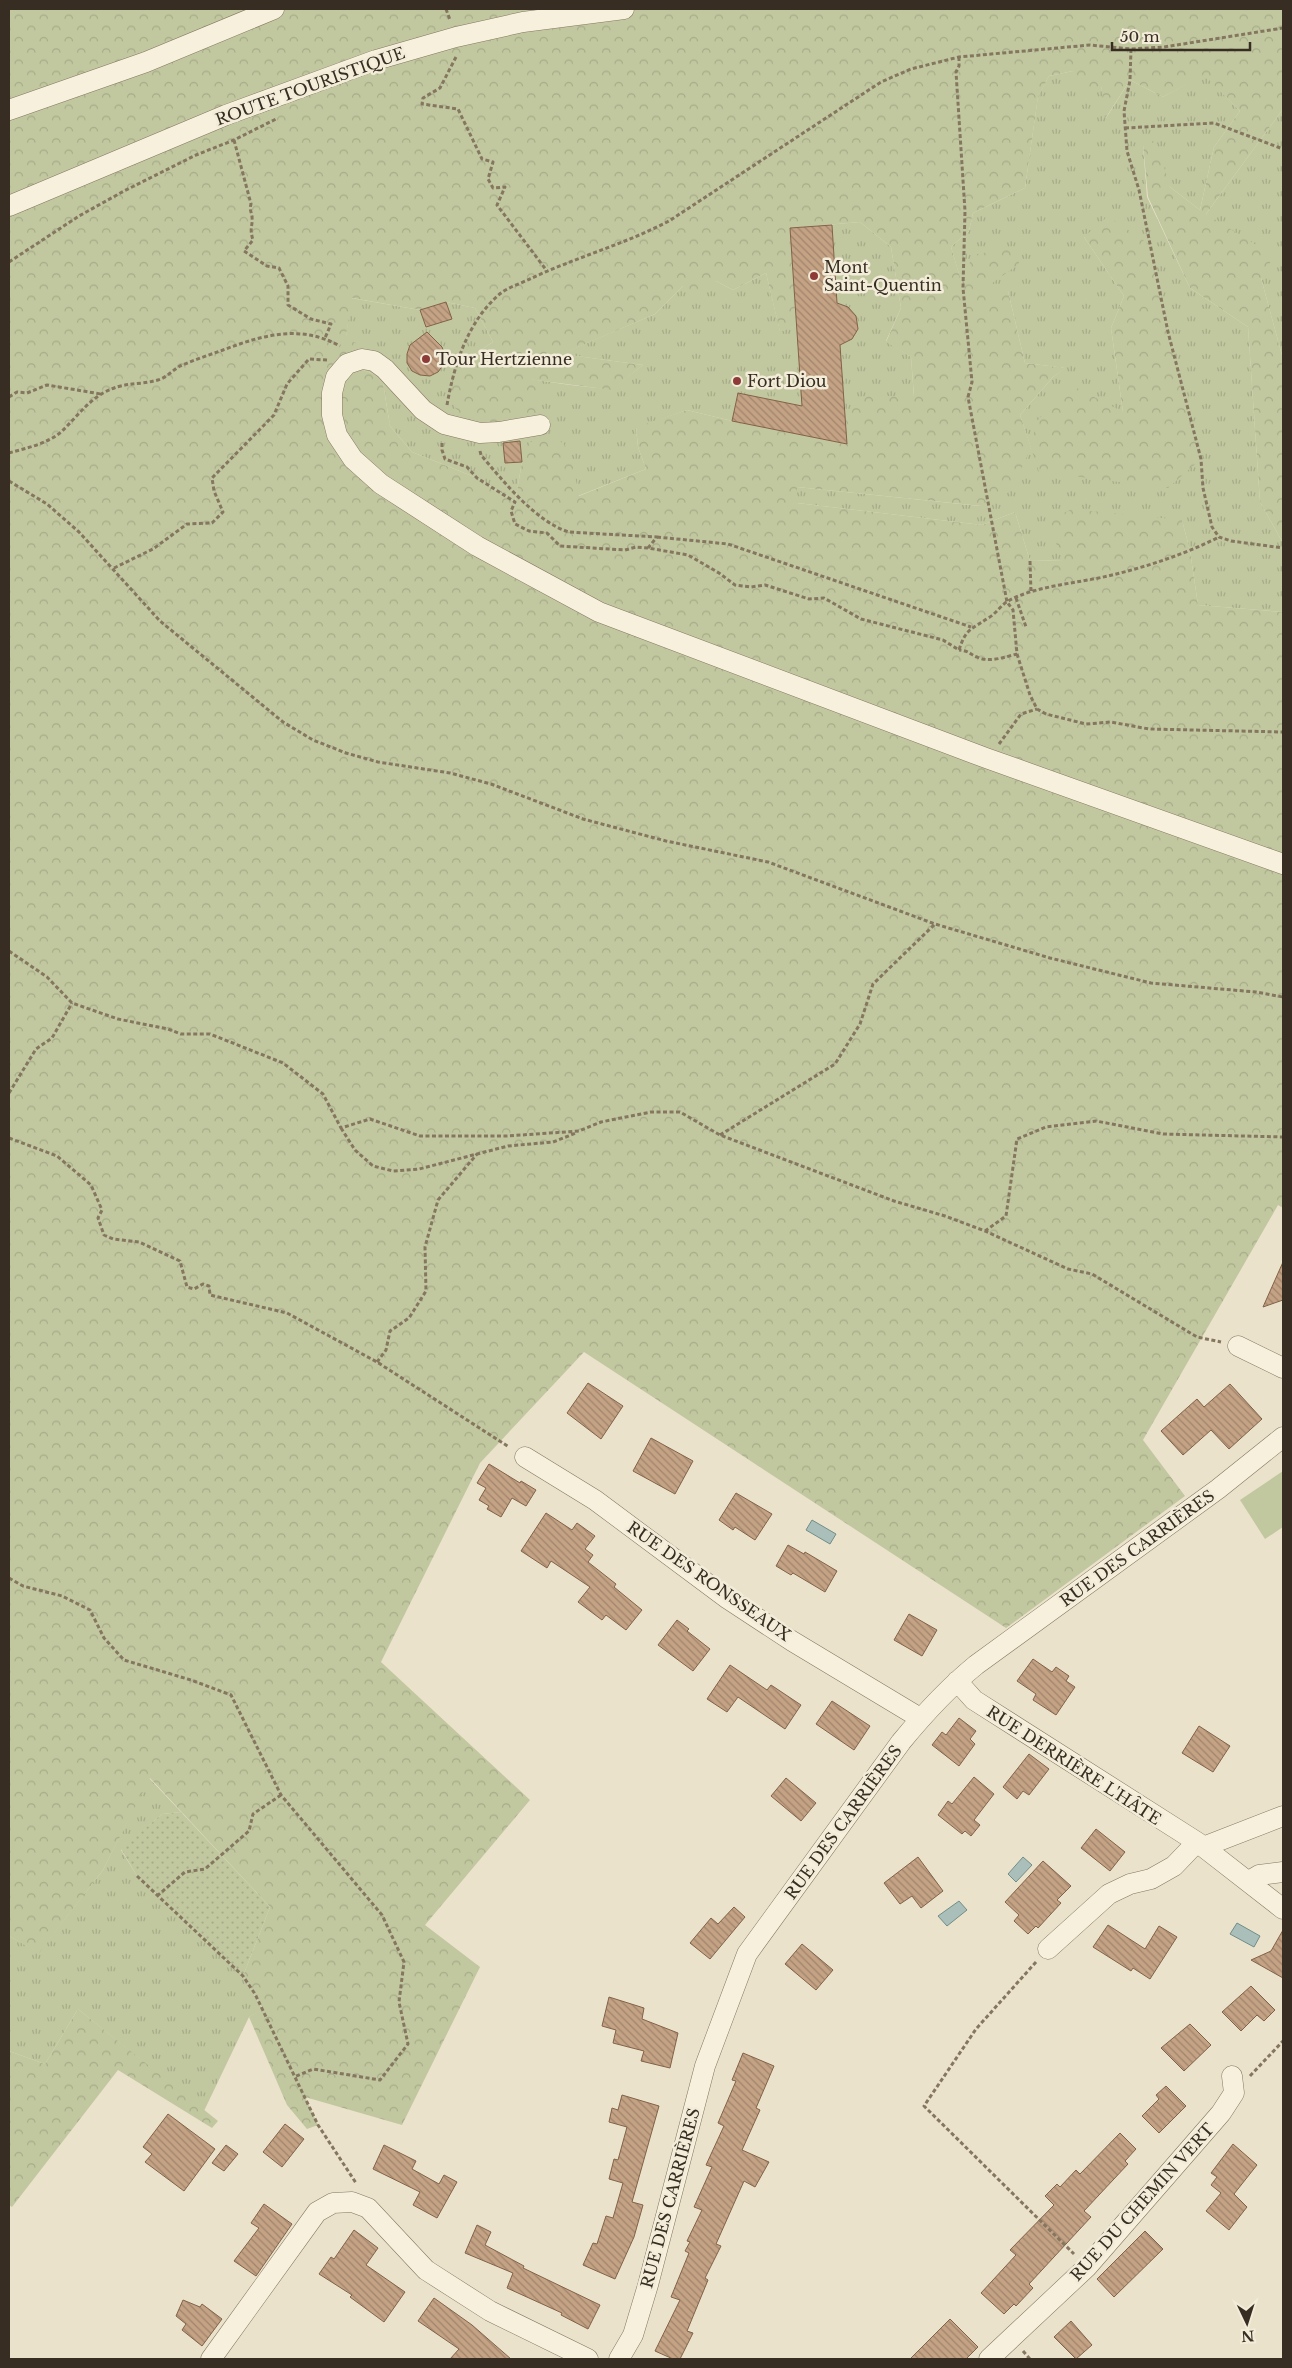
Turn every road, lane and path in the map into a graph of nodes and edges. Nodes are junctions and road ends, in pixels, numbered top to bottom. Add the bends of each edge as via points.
1 (274, 9) edge
2 (624, 9) edge
3 (1283, 28) edge
4 (456, 37) junction
5 (1131, 49) junction
6 (959, 57) junction
7 (9, 110) edge
8 (282, 115) dead end
9 (1125, 128) junction
10 (234, 140) junction
11 (1283, 148) edge
12 (9, 206) edge
13 (9, 262) edge
14 (547, 271) junction
15 (346, 364) junction
16 (102, 394) junction
17 (9, 397) edge
18 (444, 424) junction
19 (540, 425) dead end
20 (480, 433) junction
21 (9, 453) edge
22 (9, 481) edge
23 (517, 496) junction
24 (515, 502) junction
25 (657, 537) junction
26 (1219, 537) junction
27 (648, 548) junction
28 (1283, 548) edge
29 (1030, 561) dead end
30 (114, 568) junction
31 (1031, 594) junction
32 (1016, 598) junction
33 (1007, 602) junction
34 (1026, 627) dead end
35 (970, 628) junction
36 (959, 650) junction
37 (1016, 654) junction
38 (1038, 709) junction
39 (1283, 732) edge
40 (986, 758) junction
41 (1283, 864) edge
42 (935, 924) junction
43 (9, 950) edge
44 (1283, 997) edge
45 (72, 1003) junction
46 (9, 1093) edge
47 (341, 1128) junction
48 (579, 1132) junction
49 (720, 1135) junction
50 (9, 1138) edge
51 (1283, 1138) edge
52 (478, 1154) junction
53 (985, 1231) junction
54 (1238, 1346) joint
55 (377, 1362) junction
56 (1283, 1368) edge
57 (1283, 1436) edge
58 (525, 1457) joint
59 (9, 1578) edge
60 (957, 1681) junction
61 (920, 1718) junction
62 (281, 1796) junction
63 (1283, 1816) edge
64 (1200, 1844) junction
65 (1283, 1872) edge
66 (138, 1876) dead end
67 (1249, 1881) junction
68 (157, 1896) junction
69 (1283, 1909) edge
70 (1048, 1949) joint
71 (1283, 2041) edge
72 (294, 2077) junction
73 (1233, 2084) joint
74 (356, 2184) dead end
75 (1087, 2267) junction
76 (212, 2359) edge
77 (588, 2359) edge
78 (621, 2359) edge
79 (989, 2359) edge

1 - 7 street via 146,62
2 - 4 street, ROUTE TOURISTIQUE via 523,22
3 - 5 path
4 - 12 street, ROUTE TOURISTIQUE via 376,60 226,115
4 - 14 path via 459,52 440,88 422,98 422,104 458,109 482,159 493,162 488,179 493,188 504,187 497,205
5 - 6 path via 1090,45
5 - 9 path
6 - 14 path via 911,69 881,82 669,221
6 - 33 path via 956,72 965,210 963,288 972,382 968,396
8 - 10 path
9 - 11 path via 1214,123
9 - 26 path via 1127,151 1139,190 1168,332 1201,458 1210,520
10 - 13 path via 124,191
10 - 16 path via 251,204 253,240 244,251 266,266 279,268 288,286 288,305 310,319 331,324 325,338 282,333 261,336 180,367 160,380 123,384
14 - 18 path via 502,292 485,309 466,340
15 - 18 street via 362,359 374,361 423,410
15 - 30 path via 309,359 287,384 274,415 212,478 223,512 212,523 187,524 153,549
15 - 40 street via 336,377 332,415 337,435 352,459 381,484 477,546 600,612
16 - 17 path via 47,385
16 - 21 path via 82,409 60,433 37,446
18 - 20 street
18 - 24 path via 442,450 445,459 467,467
19 - 20 street
20 - 23 path via 480,455
22 - 30 path via 46,504
23 - 24 path
23 - 25 path via 556,527 569,532
24 - 27 path via 511,511 515,524 529,531 547,533 560,546 625,550
25 - 27 path
25 - 35 path via 728,544
26 - 28 path
26 - 31 path via 1155,563
27 - 36 path via 688,556 734,585 765,585 809,599 824,598 861,619 943,640
29 - 31 path
30 - 42 path via 160,621 283,722 313,740 378,762 450,773 492,784 583,819 666,842 768,862
31 - 32 path
32 - 33 path
32 - 34 path
33 - 35 path via 989,618
33 - 37 path via 1013,610
35 - 36 path
36 - 37 path via 970,651 977,657 996,659
37 - 38 path
38 - 39 path via 1086,724 1111,722 1149,728
38 - 40 path via 1021,714 1003,741
40 - 41 street
42 - 44 path via 1151,983
42 - 49 path via 873,984 860,1024 835,1064
43 - 45 path via 47,977
45 - 46 path via 52,1038 36,1049
45 - 47 path via 118,1019 182,1034 210,1034 283,1063 323,1094
47 - 48 path via 370,1119 420,1136
47 - 52 path via 355,1150 373,1166 393,1171 420,1169
48 - 49 path via 601,1122 651,1112 680,1112
48 - 52 path via 553,1142 508,1146
49 - 53 path via 894,1201
50 - 55 path via 57,1156 92,1184 102,1210 98,1218 104,1235 139,1242 180,1261 187,1287 194,1289 203,1284 208,1286 210,1295 287,1313
51 - 53 path via 1163,1134 1096,1121 1046,1127 1017,1140 1006,1216
52 - 55 path via 438,1200 425,1246 426,1291 409,1318 390,1331 386,1350
53 - 54 path via 1068,1269 1092,1274 1197,1337
54 - 56 street
55 - 58 path
57 - 60 street, RUE DES CARRIÈRES via 1218,1489
58 - 61 street, RUE DES RONSSEAUX via 595,1500 736,1604
59 - 62 path via 23,1586 62,1596 90,1610 104,1638 124,1660 231,1695
60 - 61 street, RUE DES CARRIÈRES
60 - 64 street, RUE DERRIÈRE L'HÂTE via 974,1700
61 - 78 street, RUE DES CARRIÈRES via 748,1954 705,2066 648,2285 633,2335
62 - 68 path via 253,1814 249,1831 205,1869 185,1872
62 - 72 path via 382,1915 404,1962 399,2002 408,2044 380,2080 313,2069
63 - 64 street
64 - 67 street, RUE DERRIÈRE L'HÂTE
64 - 70 street via 1151,1880 1130,1884 1109,1894
65 - 67 street via 1258,1875
66 - 68 path
67 - 69 street, RUE DERRIÈRE L'HÂTE
68 - 72 path via 243,1976 263,2010
70 - 75 path via 976,2029 924,2106
71 - 73 path
72 - 74 path via 318,2126
73 - 75 street, RUE DU CHEMIN VERT via 1221,2113
75 - 79 street, RUE DU CHEMIN VERT
76 - 77 street via 317,2212 333,2203 352,2202 368,2208 426,2270 490,2311

